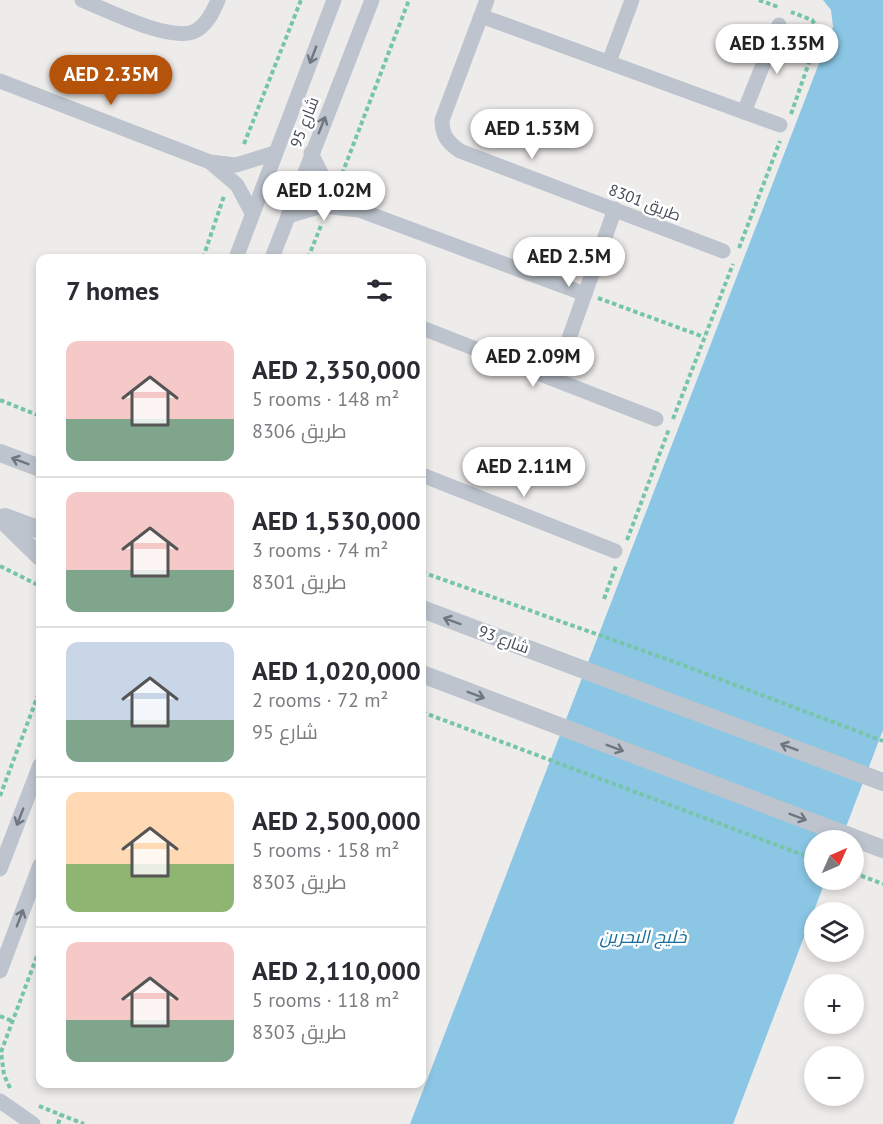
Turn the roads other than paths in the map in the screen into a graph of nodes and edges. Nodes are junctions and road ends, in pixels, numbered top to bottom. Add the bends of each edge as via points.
1 (82, 0) edge
2 (218, 0) edge
3 (334, 0) edge
4 (372, 0) edge
5 (487, 0) edge
6 (632, 0) edge
7 (481, 15) junction
8 (779, 25) dead end
9 (609, 62) junction
10 (0, 81) edge
11 (744, 112) junction
12 (784, 126) road end
13 (275, 153) junction
14 (311, 153) junction
15 (233, 172) junction
16 (332, 199) junction
17 (615, 209) junction
18 (252, 213) junction
19 (288, 216) junction
20 (723, 251) dead end
21 (237, 254) edge
22 (274, 254) edge
23 (585, 294) junction
24 (426, 330) edge
25 (555, 378) junction
26 (656, 419) dead end
27 (0, 453) edge
28 (36, 466) edge
29 (426, 477) edge
30 (0, 517) edge
31 (36, 529) edge
32 (36, 553) edge
33 (619, 553) road end
34 (426, 610) edge
35 (426, 676) edge
36 (36, 775) edge
37 (883, 782) edge
38 (883, 849) edge
39 (0, 869) edge
40 (36, 876) edge
41 (0, 971) edge
42 (0, 1101) edge
43 (33, 1124) edge

1 - 2 street via 164,32 184,34 204,25
3 -> 13 street, شارع 95
14 -> 4 street, شارع 95
5 - 7 street, طريق 8301
6 - 9 street
7 - 9 street
7 - 17 street, طريق 8301 via 442,120 442,132 449,143 460,151
8 - 11 street
9 - 11 street
10 - 15 street
11 - 12 street
13 - 15 street
13 - 18 street, شارع 95
14 - 16 street
14 - 19 street, شارع 95
15 - 18 street
16 - 19 street
16 - 23 street
17 - 20 street, طريق 8301
17 - 23 street
18 - 21 street, شارع 95
19 - 22 street, شارع 95
23 - 25 street
24 - 25 street
25 - 26 street
28 -> 27 street
29 - 33 street
30 - 31 street
30 - 32 street
37 -> 34 street, شارع 93
35 -> 38 street
36 -> 39 street
41 -> 40 street
42 - 43 street

